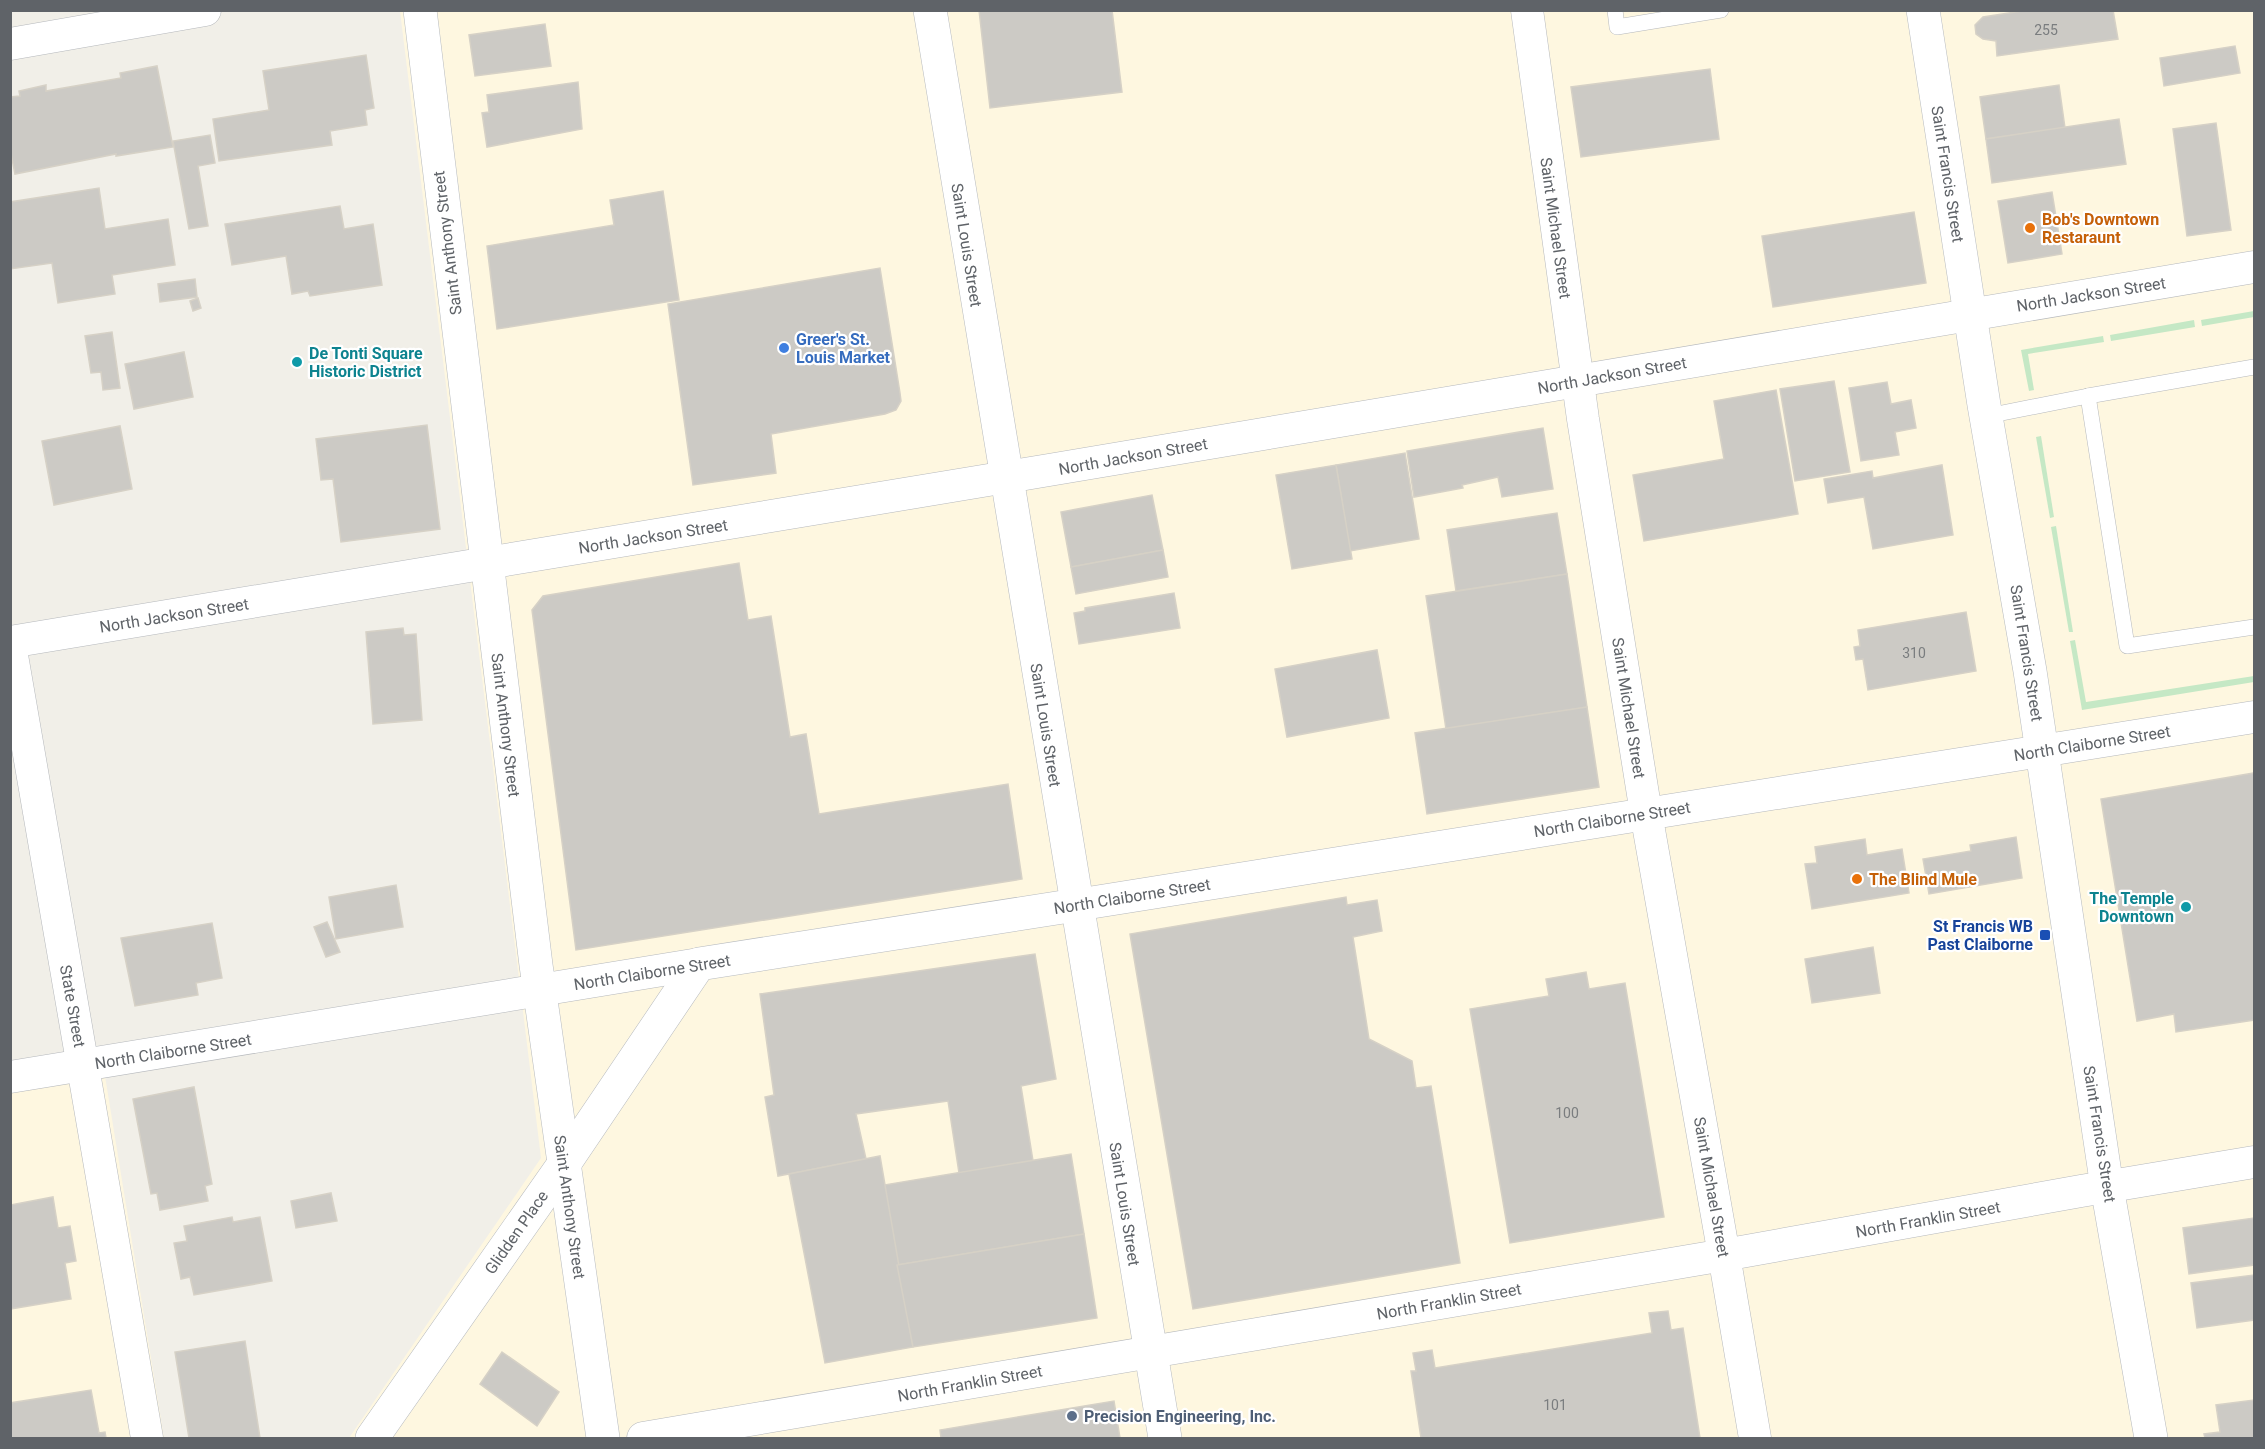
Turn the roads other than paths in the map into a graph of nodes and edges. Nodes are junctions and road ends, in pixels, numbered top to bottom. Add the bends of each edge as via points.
1 (206, 10) edge
2 (420, 10) edge
3 (930, 10) edge
4 (1527, 10) edge
5 (1615, 10) edge
6 (1721, 10) edge
7 (1923, 10) edge
8 (10, 44) edge
9 (2254, 267) edge
10 (1970, 314) junction
11 (2254, 367) edge
12 (1577, 380) junction
13 (2088, 396) junction
14 (1987, 416) junction
15 (1005, 477) junction
16 (486, 564) junction
17 (2254, 627) edge
18 (10, 643) edge
19 (2254, 717) edge
20 (2042, 751) junction
21 (1646, 813) junction
22 (1076, 905) junction
23 (699, 964) junction
24 (539, 990) junction
25 (83, 1065) junction
26 (10, 1077) edge
27 (2254, 1162) edge
28 (564, 1164) junction
29 (2108, 1187) junction
30 (1724, 1255) junction
31 (1150, 1352) junction
32 (147, 1438) edge
33 (372, 1438) edge
34 (603, 1438) edge
35 (643, 1438) edge
36 (1165, 1438) edge
37 (1755, 1438) edge
38 (2151, 1438) edge

1 - 8 street
2 - 16 street, Saint Anthony Street
3 - 15 street, Saint Louis Street
4 - 12 street, Saint Michael Street
5 - 6 lane via 1617,27
7 - 10 street, Saint Francis Street
9 - 10 street, North Jackson Street
10 - 12 street, North Jackson Street
10 - 14 street, Saint Francis Street
11 - 13 lane
12 - 15 street, North Jackson Street
12 - 21 street, Saint Michael Street
13 - 14 lane
13 - 17 lane via 2127,646
14 - 20 street, Saint Francis Street
15 - 16 street, North Jackson Street
15 - 22 street, Saint Louis Street
16 - 18 street, North Jackson Street
16 - 24 street, Saint Anthony Street
18 - 25 street, State Street
19 - 20 street, North Claiborne Street
20 - 21 street, North Claiborne Street
20 - 29 street, Saint Francis Street
21 - 22 street, North Claiborne Street
21 - 30 street, Saint Michael Street
22 - 23 street, North Claiborne Street
22 - 31 street, Saint Louis Street
23 - 24 street, North Claiborne Street
23 - 28 street, Glidden Place
24 - 25 street, North Claiborne Street
24 - 28 street, Saint Anthony Street
25 - 26 street, North Claiborne Street
25 - 32 street, State Street
27 - 29 street, North Franklin Street
28 - 33 street, Glidden Place
28 - 34 street, Saint Anthony Street
29 - 30 street, North Franklin Street
29 - 38 street, Saint Francis Street
30 - 31 street, North Franklin Street
30 - 37 street, Saint Michael Street
31 - 35 street, North Franklin Street
31 - 36 street, Saint Louis Street

